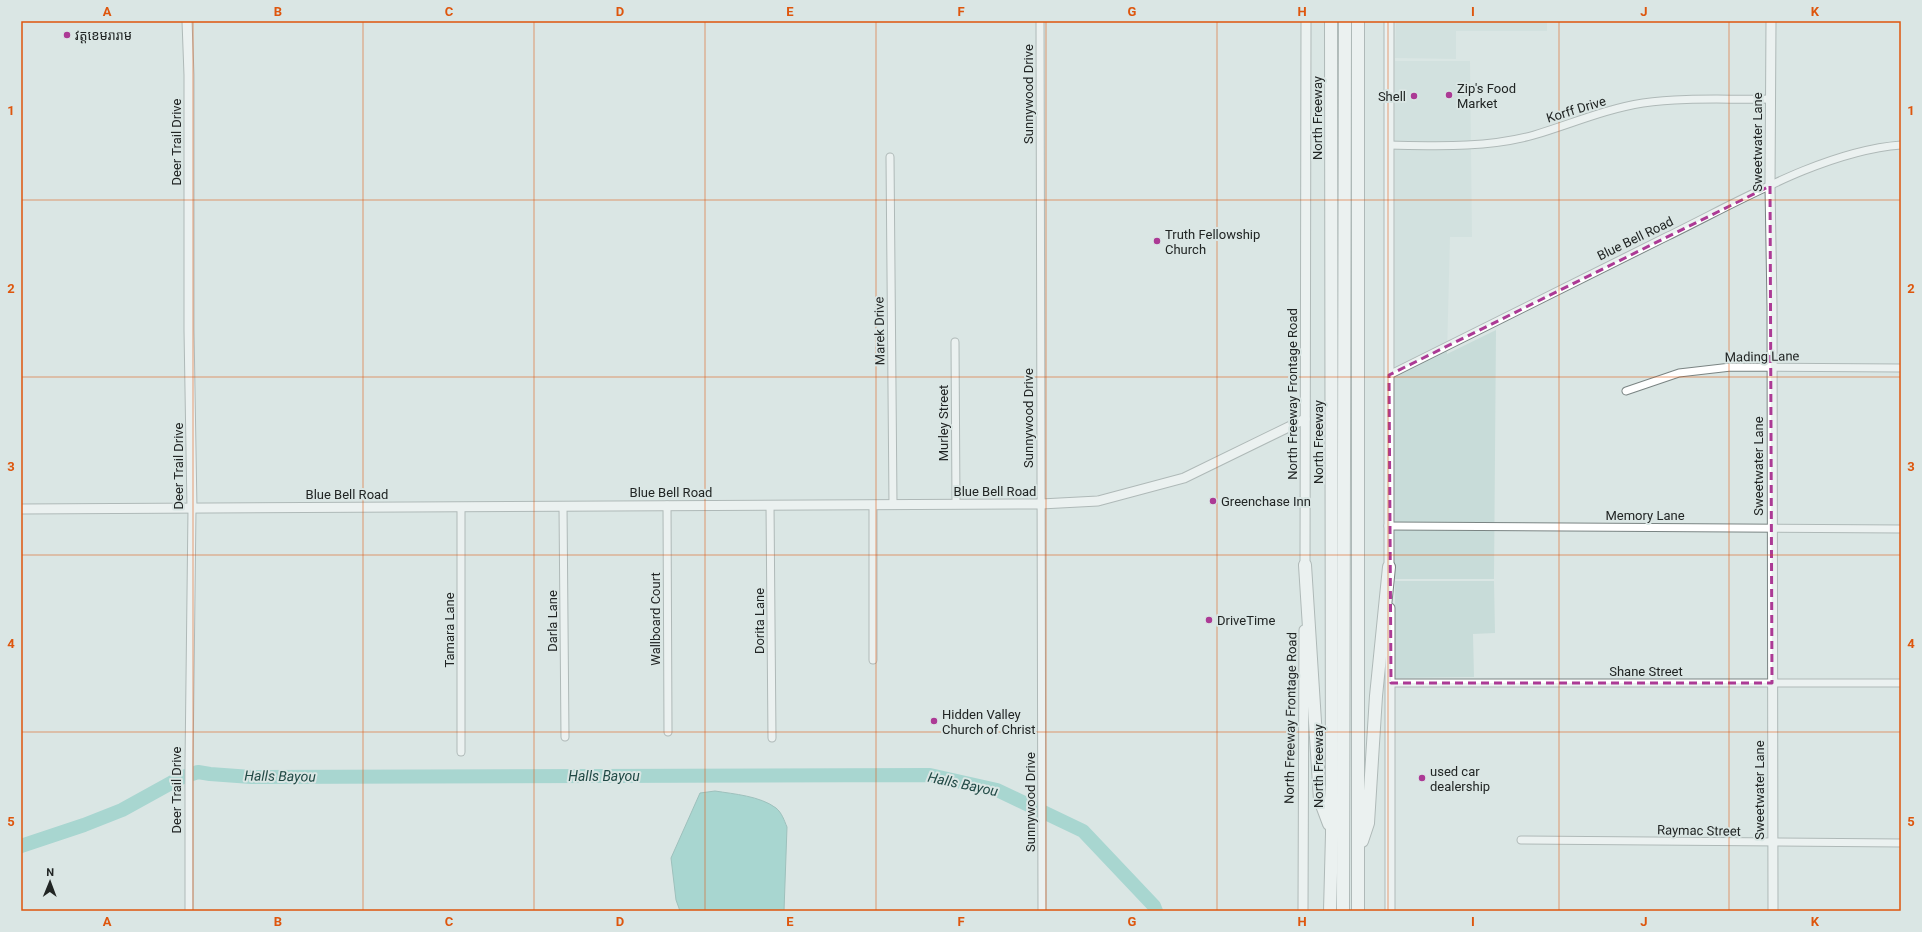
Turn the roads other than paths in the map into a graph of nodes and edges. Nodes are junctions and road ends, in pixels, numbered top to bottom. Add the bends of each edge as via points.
1 (187, 21) edge
2 (1040, 21) edge
3 (1306, 21) edge
4 (1331, 21) edge
5 (1345, 21) edge
6 (1358, 21) edge
7 (1389, 21) edge
8 (1771, 21) edge
9 (1770, 100) junction
10 (1389, 145) junction
11 (1901, 145) edge
12 (890, 157) dead end
13 (1770, 186) junction
14 (955, 342) dead end
15 (1771, 366) junction
16 (1901, 368) edge
17 (1389, 375) junction
18 (1626, 391) dead end
19 (1305, 419) junction
20 (873, 504) junction
21 (893, 504) junction
22 (956, 504) junction
23 (1040, 504) junction
24 (667, 505) junction
25 (770, 505) junction
26 (563, 506) junction
27 (461, 507) junction
28 (21, 509) edge
29 (192, 509) junction
30 (1388, 526) junction
31 (1771, 528) junction
32 (1901, 529) edge
33 (1305, 565) junction
34 (1389, 567) junction
35 (873, 660) dead end
36 (1391, 683) junction
37 (1772, 683) junction
38 (1901, 683) edge
39 (668, 732) dead end
40 (565, 737) dead end
41 (772, 738) dead end
42 (461, 752) dead end
43 (1332, 834) junction
44 (1521, 840) dead end
45 (1772, 842) junction
46 (1901, 843) edge
47 (1359, 853) junction
48 (189, 911) edge
49 (1042, 911) edge
50 (1303, 911) edge
51 (1330, 911) edge
52 (1343, 911) edge
53 (1358, 911) edge
54 (1390, 911) edge
55 (1772, 911) edge

1 - 29 street, Deer Trail Drive
2 - 23 street, Sunnywood Drive
3 - 19 street, North Freeway Frontage Road
4 - 43 highway, North Freeway
5 - 52 highway, North Freeway
6 - 47 highway
7 - 10 street
8 - 9 street, Sweetwater Lane
9 - 10 street, Korff Drive via 1683,100 1643,103 1606,111 1534,135 1497,142 1467,145
9 - 13 street, Sweetwater Lane
10 - 17 street
11 - 13 street, Blue Bell Road via 1868,150 1836,159
12 - 21 street, Marek Drive
13 - 15 street, Sweetwater Lane
13 - 17 street, Blue Bell Road
14 - 22 street, Murley Street
15 - 16 street, Mading Lane
15 - 18 street, Mading Lane via 1731,367 1678,373
15 - 31 street, Sweetwater Lane
17 - 30 street
19 - 23 street, Blue Bell Road via 1184,478 1098,501
19 - 33 street, North Freeway Frontage Road
20 - 21 street, Blue Bell Road
20 - 25 street, Blue Bell Road
20 - 35 street
21 - 22 street, Blue Bell Road
22 - 23 street, Blue Bell Road
23 - 49 street, Sunnywood Drive
24 - 25 street, Blue Bell Road
24 - 26 street, Blue Bell Road
24 - 39 street, Wallboard Court
25 - 41 street, Dorita Lane
26 - 27 street, Blue Bell Road
26 - 40 street, Darla Lane
27 - 29 street, Blue Bell Road
27 - 42 street, Tamara Lane
28 - 29 street, Blue Bell Road
29 - 48 street, Deer Trail Drive
30 - 31 street, Memory Lane
30 - 34 street
31 - 32 street, Memory Lane
31 - 37 street, Sweetwater Lane
33 - 43 highway via 1320,800
33 - 50 street, North Freeway Frontage Road
34 - 36 street
34 - 47 highway via 1376,696 1368,822
36 - 37 street, Shane Street
36 - 54 street
37 - 38 street, Shane Street
37 - 45 street, Sweetwater Lane
43 - 51 highway, North Freeway
44 - 45 street, Raymac Street
45 - 46 street, Raymac Street
45 - 55 street, Sweetwater Lane
47 - 53 highway

